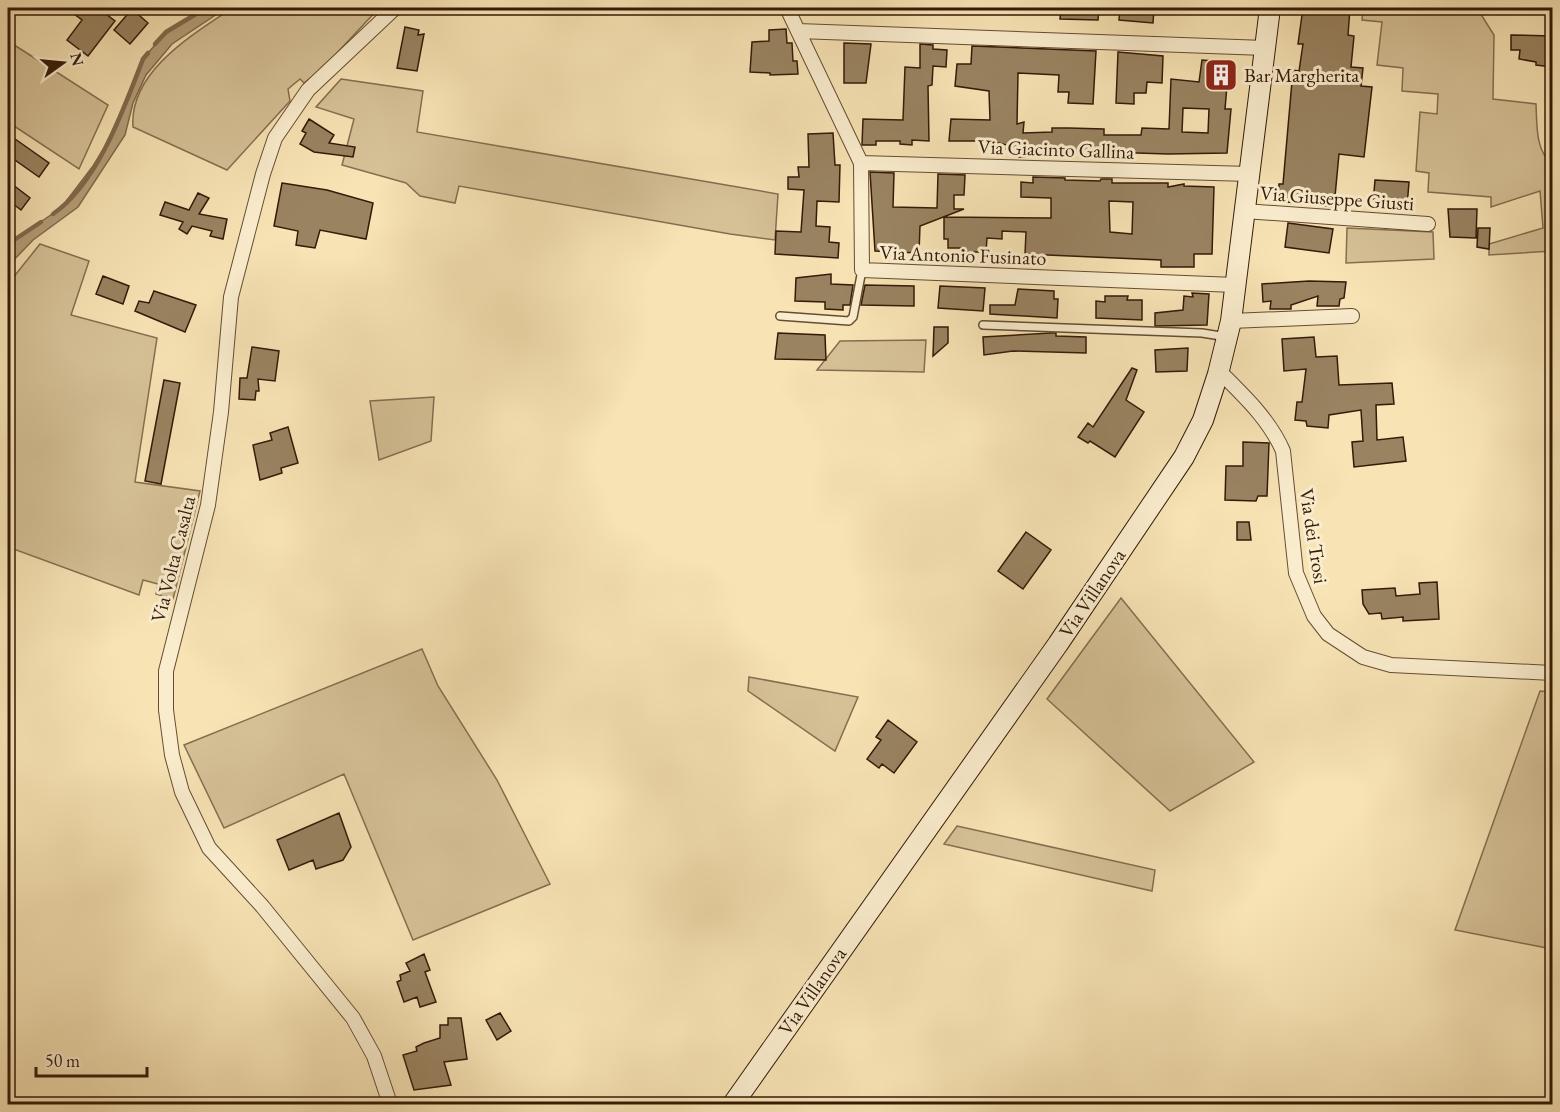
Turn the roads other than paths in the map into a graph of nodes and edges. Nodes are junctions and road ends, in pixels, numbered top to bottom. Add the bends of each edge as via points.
1 (395, 8) edge
2 (787, 8) edge
3 (1270, 8) edge
4 (798, 31) junction
5 (1265, 48) junction
6 (861, 163) junction
7 (1250, 174) junction
8 (1244, 211) junction
9 (1428, 224) dead end
10 (862, 270) junction
11 (1235, 285) junction
12 (780, 316) dead end
13 (1352, 316) dead end
14 (983, 325) dead end
15 (1229, 329) junction
16 (1219, 371) junction
17 (1552, 673) edge
18 (390, 1104) edge
19 (733, 1104) edge

1 - 18 street, Via Volta Casalta via 308,90 275,138 231,297 208,505 166,671 172,755 182,792 209,848 353,1018 374,1056
2 - 4 street, Via Antonio Fusinato
3 - 5 street, Via Villanova
4 - 5 street
4 - 6 street, Via Antonio Fusinato
5 - 7 street, Via Villanova
6 - 7 street, Via Giacinto Gallina
6 - 10 street, Via Antonio Fusinato
7 - 8 street, Via Villanova
8 - 9 street, Via Giuseppe Giusti
8 - 11 street, Via Villanova
10 - 11 street, Via Antonio Fusinato
10 - 12 lane, Via Antonio Fusinato via 849,321
11 - 15 street, Via Villanova
13 - 15 street
14 - 15 lane via 1202,333
15 - 16 street, Via Villanova
16 - 17 street, Via dei Trosi via 1254,407 1283,451 1296,573 1314,616 1328,634 1363,657 1391,665
16 - 19 street, Via Villanova via 1203,420 1184,457 1058,644

